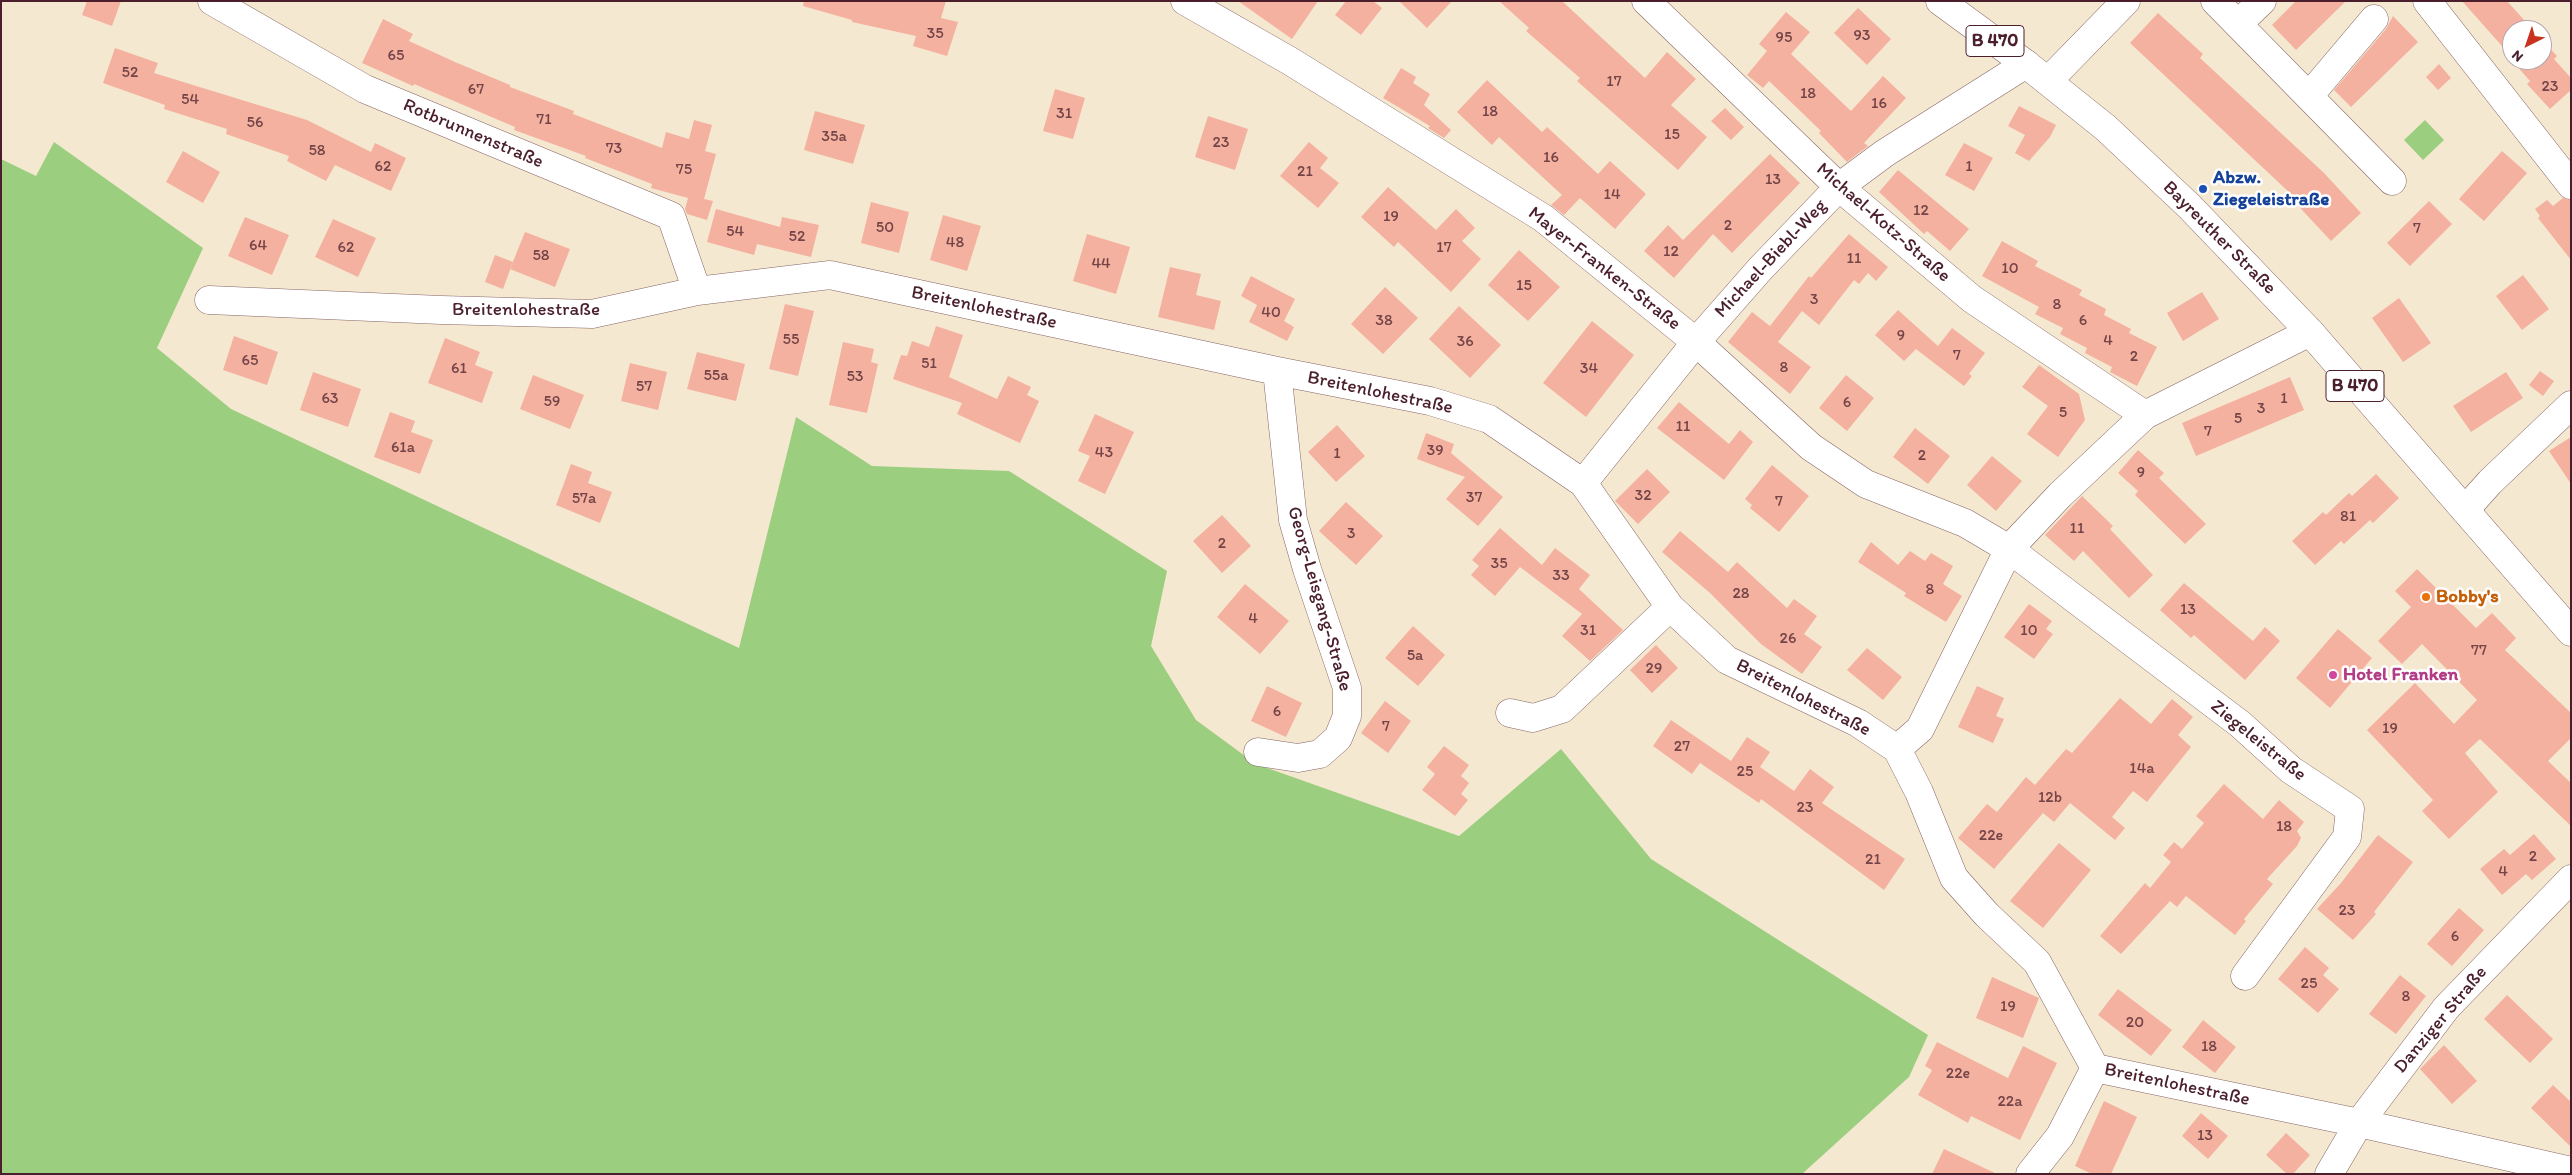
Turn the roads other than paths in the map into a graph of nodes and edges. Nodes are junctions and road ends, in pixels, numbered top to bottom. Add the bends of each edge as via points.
1 (212, 1) edge
2 (1185, 1) edge
3 (1646, 1) edge
4 (1940, 1) edge
5 (2126, 1) edge
6 (2215, 1) edge
7 (2262, 1) edge
8 (2427, 1) edge
9 (2374, 19) dead end
10 (2238, 24) junction
11 (2026, 64) junction
12 (2048, 81) junction
13 (2309, 96) junction
14 (2392, 181) dead end
15 (2571, 185) edge
16 (1838, 187) junction
17 (697, 291) junction
18 (209, 300) dead end
19 (2310, 332) junction
20 (1696, 342) junction
21 (1277, 371) junction
22 (2571, 405) edge
23 (2145, 416) junction
24 (1583, 483) junction
25 (2465, 510) junction
26 (2009, 549) junction
27 (1670, 607) junction
28 (2571, 632) edge
29 (1510, 713) dead end
30 (1897, 749) junction
31 (1258, 752) dead end
32 (2571, 879) edge
33 (2245, 976) dead end
34 (2095, 1068) junction
35 (2359, 1123) junction
36 (2040, 1171) edge
37 (2571, 1171) edge
38 (2328, 1174) edge

1 - 17 street, Rotbrunnenstraße via 365,89 671,216
2 - 20 street, Mayer-Franken-Straße via 1290,61 1543,218
3 - 16 street, Michael-Kotz-Straße
4 - 11 street, Bayreuther Straße / B 470
5 - 12 street
6 - 10 street
7 - 10 street
8 - 15 street
9 - 13 street
10 - 13 street
11 - 12 street, Bayreuther Straße / B 470
11 - 16 street, Michael-Biebl-Weg via 1885,153
12 - 19 street, Bayreuther Straße / B 470 via 2106,128 2189,206
13 - 14 street
16 - 20 street, Michael-Biebl-Weg via 1760,268
16 - 23 street, Michael-Kotz-Straße via 1972,299
17 - 18 street, Breitenlohestraße via 592,314
17 - 21 street, Breitenlohestraße via 830,275
19 - 23 street
19 - 25 street, Bayreuther Straße / B 470
20 - 24 street, Michael-Biebl-Weg
20 - 26 street, Mayer-Franken-Straße via 1811,447 1850,474 1866,484 1965,523
21 - 24 street, Breitenlohestraße via 1430,401 1489,419
21 - 31 street, Georg-Leisgang-Straße via 1294,520 1347,688 1347,716 1338,738 1320,754 1298,758
22 - 25 street
23 - 26 street via 2060,495
24 - 27 street, Breitenlohestraße
25 - 28 street, Bayreuther Straße / B 470
26 - 30 street via 1920,729
26 - 33 street, Ziegeleistraße via 2240,724 2290,770 2350,810 2346,836
27 - 29 street via 1562,709 1533,718
27 - 30 street, Breitenlohestraße via 1727,660 1858,723
30 - 34 street, Breitenlohestraße via 1919,792 1954,878 1987,915 2037,962
32 - 35 street, Danziger Straße via 2446,1008
34 - 35 street, Breitenlohestraße
34 - 36 street
35 - 37 street, Breitenlohestraße
35 - 38 street, Danziger Straße

